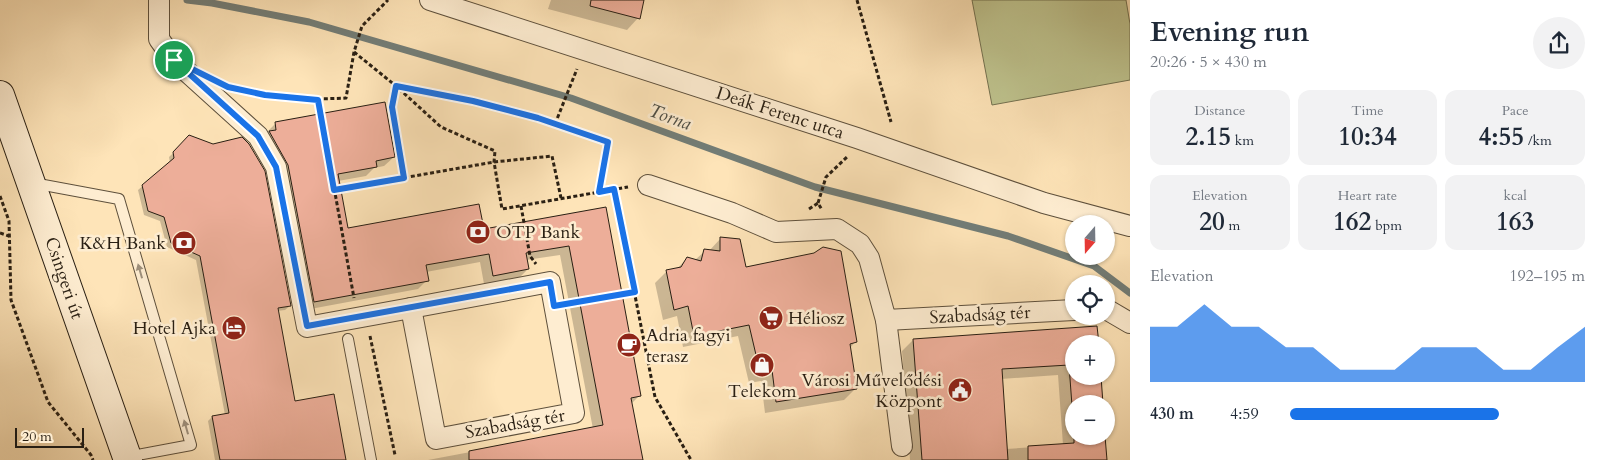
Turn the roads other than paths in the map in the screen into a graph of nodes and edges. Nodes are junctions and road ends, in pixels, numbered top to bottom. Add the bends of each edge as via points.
1 (430, 0) edge
2 (456, 4) edge
3 (158, 7) edge
4 (0, 96) edge
5 (30, 182) junction
6 (648, 185) dead end
7 (1130, 226) edge
8 (411, 308) junction
9 (1065, 310) edge
10 (1115, 314) edge
11 (886, 320) junction
12 (1130, 322) edge
13 (348, 339) dead end
14 (902, 446) dead end
15 (127, 458) edge
16 (371, 460) edge

1 - 2 street, Deák Ferenc utca
2 - 7 street, Deák Ferenc utca via 1044,203
3 - 8 street via 160,39 174,60 258,136 276,167 307,326
4 - 5 main road, Csingeri út
5 - 15 main road, Csingeri út
15 -> 5 lane via 191,445 119,199
6 - 11 street via 732,213 776,232 837,229 860,244 869,258
8 - 8 street, Szabadság tér via 550,282 574,413 436,439
9 - 11 street, Szabadság tér
10 - 12 street
11 - 14 street
13 - 16 lane

